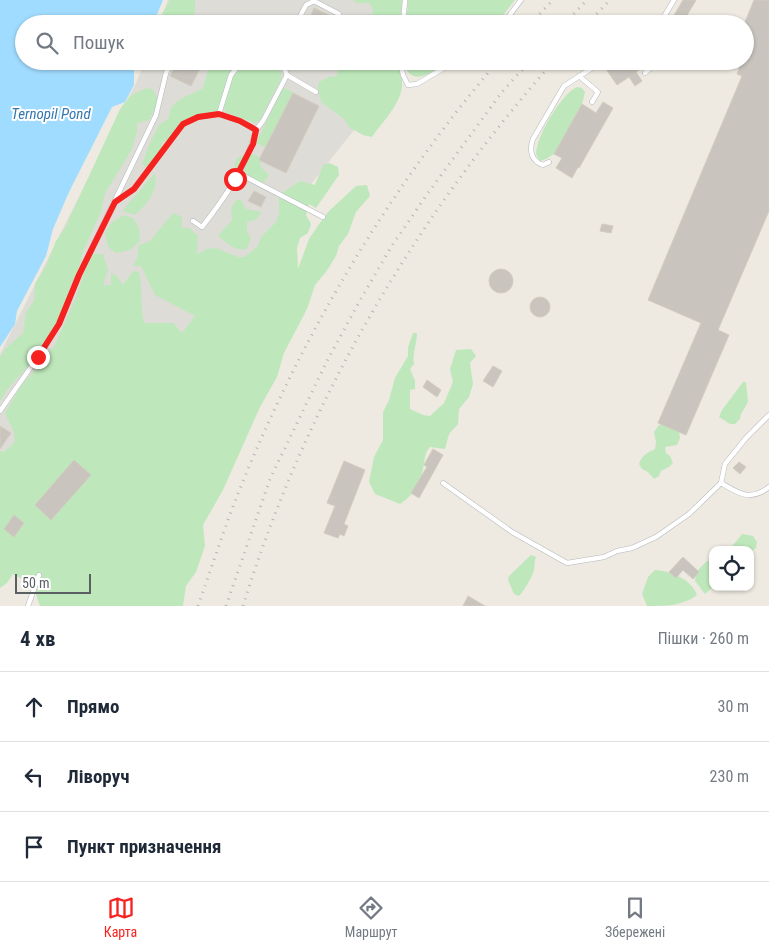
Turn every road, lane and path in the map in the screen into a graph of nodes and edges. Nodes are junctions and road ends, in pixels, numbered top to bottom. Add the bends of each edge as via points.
1 (405, 0) edge
2 (521, 0) edge
3 (674, 0) edge
4 (301, 15) edge
5 (338, 15) edge
6 (404, 15) edge
7 (510, 15) edge
8 (665, 15) edge
9 (168, 70) edge
10 (236, 70) edge
11 (285, 70) edge
12 (402, 70) edge
13 (441, 70) edge
14 (589, 70) edge
15 (648, 70) edge
16 (645, 73) dead end
17 (287, 75) junction
18 (579, 76) junction
19 (316, 92) dead end
20 (592, 102) dead end
21 (219, 114) junction
22 (256, 130) junction
23 (549, 162) dead end
24 (238, 173) junction
25 (115, 202) junction
26 (323, 217) dead end
27 (193, 222) dead end
28 (0, 411) edge
29 (769, 415) edge
30 (443, 483) dead end
31 (721, 483) junction
32 (769, 487) edge
33 (39, 575) dead end
34 (28, 606) edge

1 - 6 lane
2 - 7 lane
3 - 8 lane
4 - 5 lane via 306,5 314,1
9 - 25 lane via 156,115
10 - 21 lane
11 - 17 lane
12 - 13 lane via 408,85 417,84
14 - 18 lane
15 - 16 lane
17 - 19 lane
17 - 22 lane
18 - 20 lane via 598,92
18 - 23 lane via 564,86 533,139 532,156 542,166
21 - 22 lane
21 - 25 lane via 198,117 183,124 134,189
22 - 24 lane via 253,144
24 - 26 lane
24 - 27 lane via 202,227
25 - 28 lane via 59,324
29 - 31 lane via 725,464
30 - 31 lane via 517,535 566,563 604,557 656,536 689,514
31 - 32 lane via 743,495 763,492
33 - 34 lane

